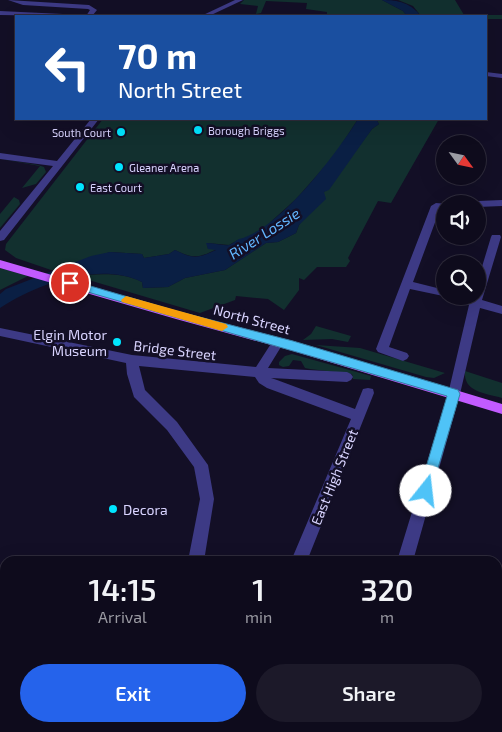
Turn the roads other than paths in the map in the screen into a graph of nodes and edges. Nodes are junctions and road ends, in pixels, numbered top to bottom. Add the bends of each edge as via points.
1 (10, 0) edge
2 (240, 0) edge
3 (0, 11) edge
4 (50, 15) edge
5 (90, 15) edge
6 (206, 15) edge
7 (487, 74) edge
8 (502, 76) edge
9 (94, 120) edge
10 (0, 156) edge
11 (60, 164) junction
12 (502, 203) edge
13 (486, 204) edge
14 (436, 217) edge
15 (496, 237) dead end
16 (0, 238) edge
17 (0, 264) edge
18 (486, 269) edge
19 (407, 284) junction
20 (436, 292) edge
21 (486, 302) edge
22 (475, 305) edge
23 (502, 310) edge
24 (0, 332) edge
25 (278, 342) junction
26 (403, 356) dead end
27 (132, 360) junction
28 (259, 372) junction
29 (347, 377) dead end
30 (368, 393) dead end
31 (454, 394) junction
32 (502, 408) edge
33 (359, 416) junction
34 (197, 556) edge
35 (301, 556) edge
36 (406, 556) edge

1 - 3 street
1 - 5 street via 89,6 94,10
2 - 6 street
3 - 4 street
7 - 8 street
9 - 11 street
10 - 11 street
11 - 16 street
12 - 13 street
14 - 19 street
15 - 18 street
17 - 25 main road, North Street
19 - 20 street
19 - 26 street via 382,349
21 - 23 street
22 - 31 street
24 - 27 street, Bridge Street
25 - 28 street
25 - 31 main road, North Street
27 - 28 street, Bridge Street
27 - 34 street via 139,393 172,426 201,466 206,499
28 - 29 street, Bridge Street
28 - 33 street via 272,384
30 - 33 street, East High Street
31 - 32 main road, North Street
31 - 36 street
33 - 35 street, East High Street

